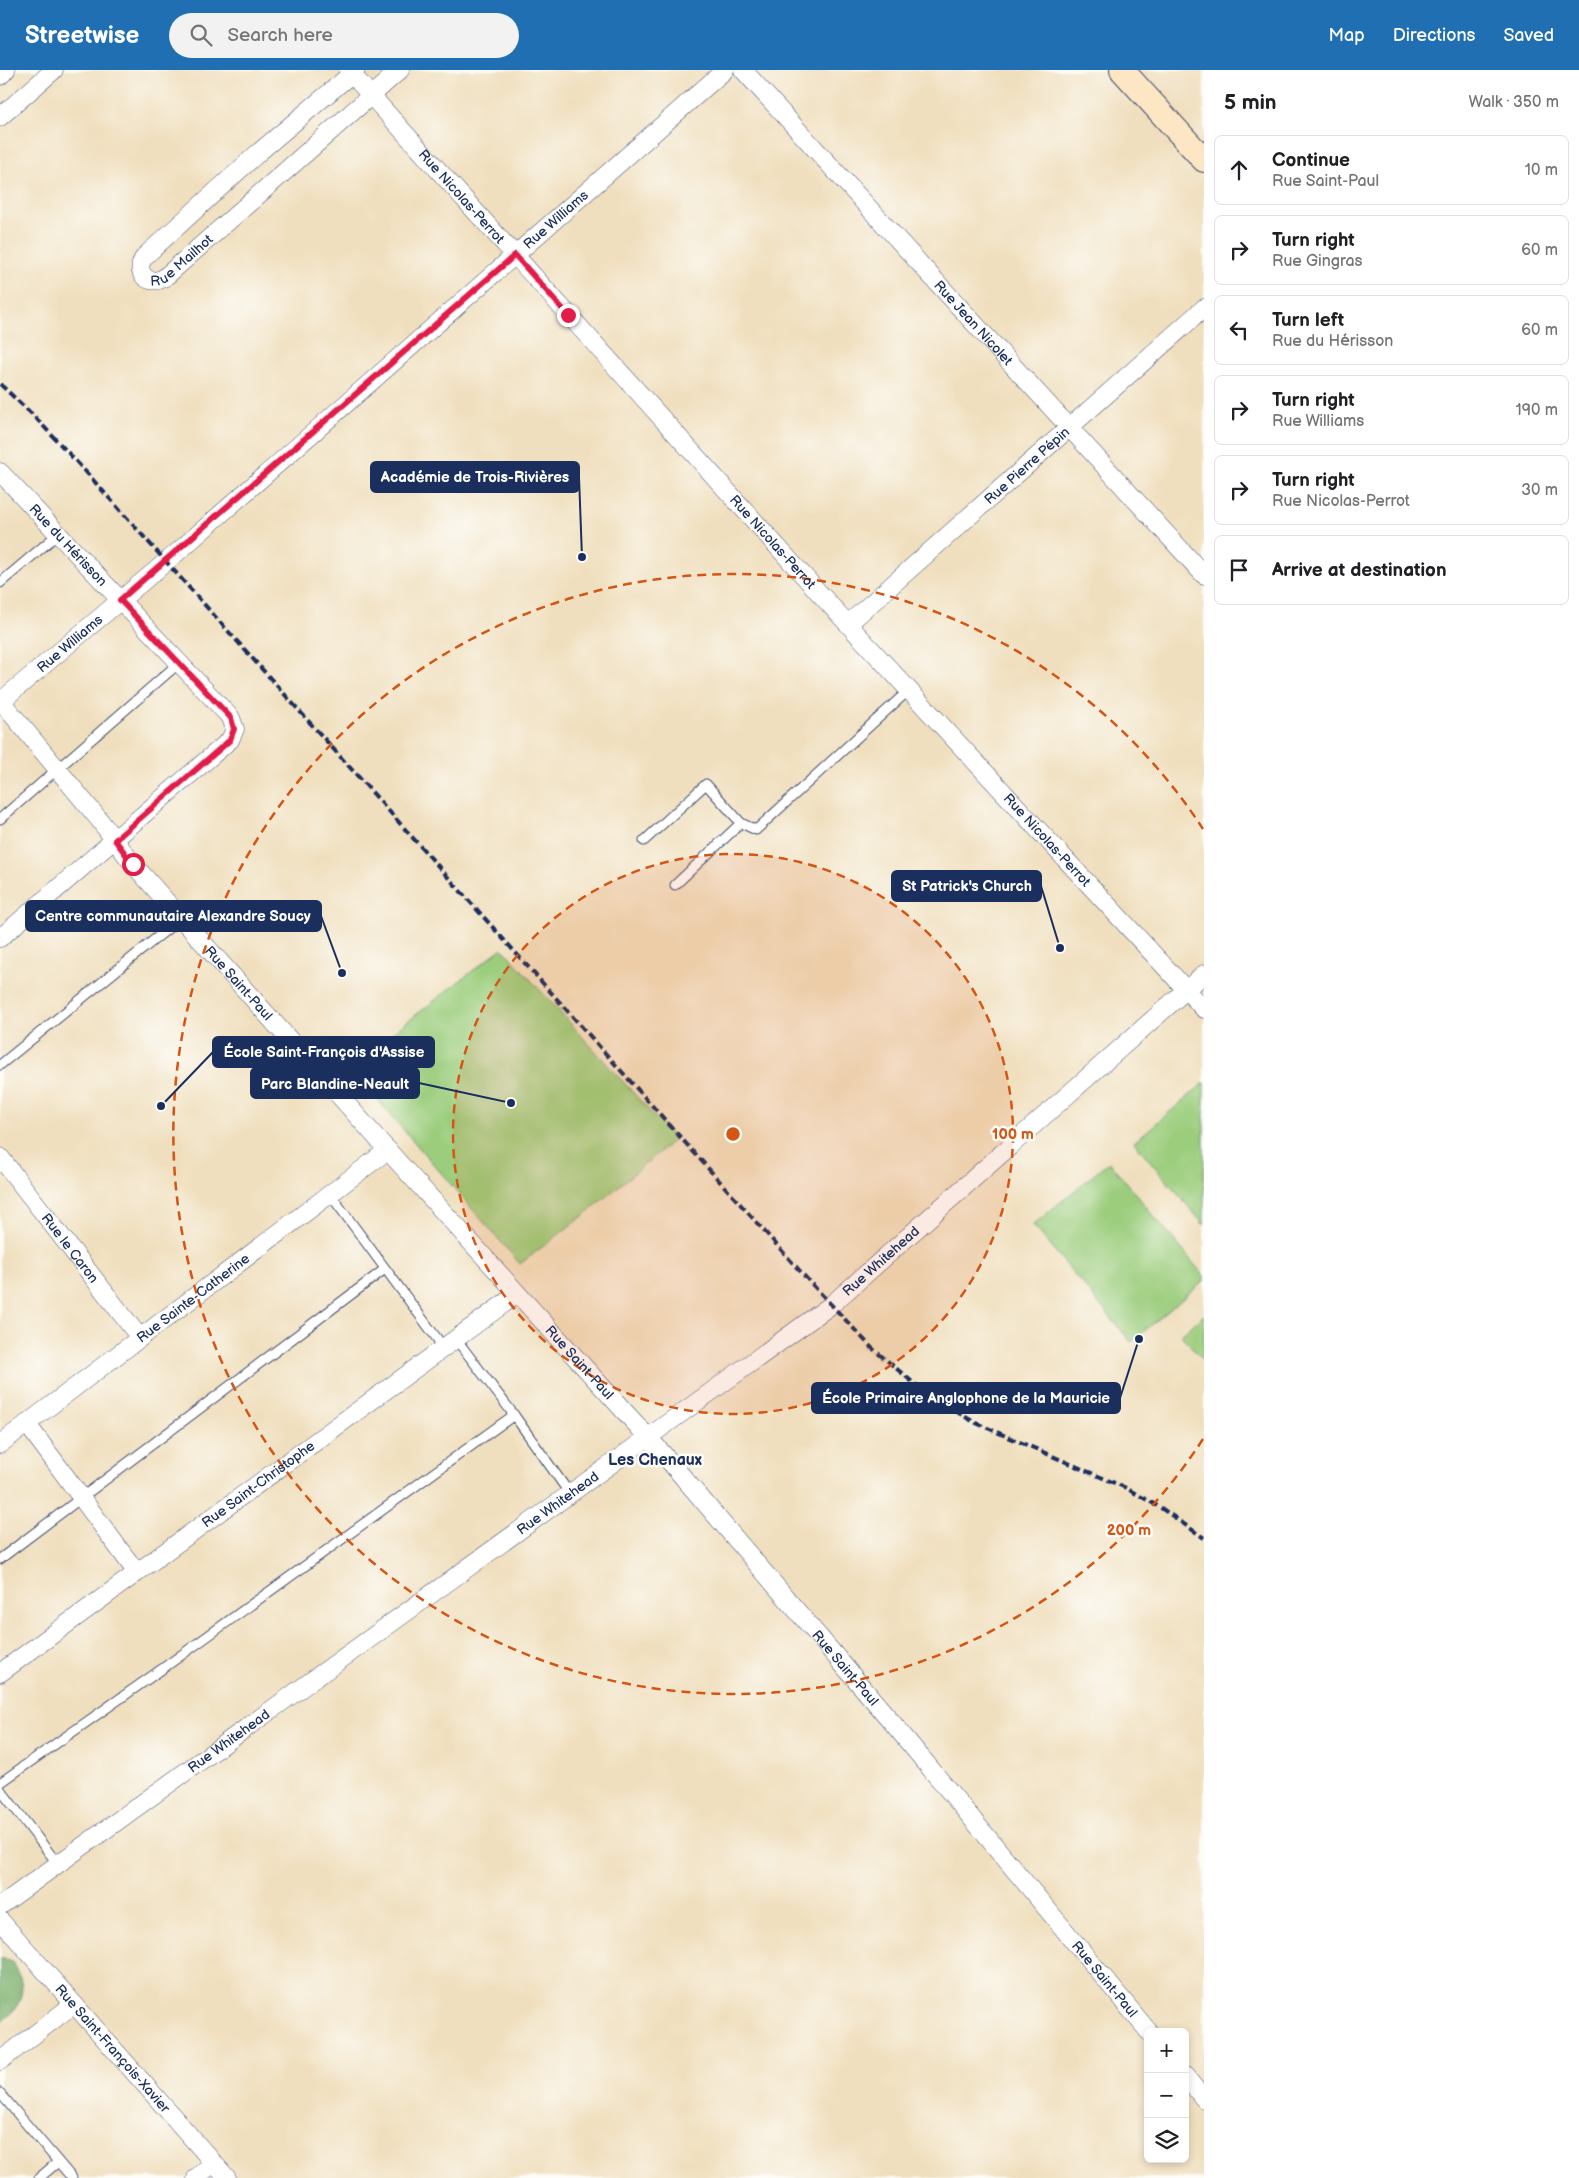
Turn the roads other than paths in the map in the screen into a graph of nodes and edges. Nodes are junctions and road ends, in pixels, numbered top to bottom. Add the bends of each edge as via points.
1 (6, 70) edge
2 (54, 70) edge
3 (400, 70) edge
4 (725, 70) edge
5 (743, 70) edge
6 (1122, 70) edge
7 (351, 71) edge
8 (0, 76) edge
9 (371, 96) junction
10 (0, 117) edge
11 (1204, 160) edge
12 (515, 255) junction
13 (1204, 308) edge
14 (1069, 428) junction
15 (0, 472) edge
16 (58, 534) junction
17 (1204, 575) edge
18 (0, 583) edge
19 (120, 600) junction
20 (848, 624) junction
21 (179, 663) junction
22 (909, 690) junction
23 (1, 702) edge
24 (58, 769) junction
25 (0, 820) edge
26 (741, 823) junction
27 (115, 840) junction
28 (644, 841) dead end
29 (675, 885) dead end
30 (181, 918) junction
31 (0, 938) edge
32 (1204, 974) edge
33 (1187, 989) junction
34 (1204, 1008) edge
35 (0, 1065) edge
36 (388, 1150) junction
37 (0, 1157) edge
38 (330, 1194) junction
39 (385, 1269) junction
40 (517, 1294) junction
41 (140, 1338) junction
42 (450, 1344) junction
43 (514, 1415) junction
44 (27, 1424) junction
45 (648, 1438) junction
46 (0, 1444) edge
47 (570, 1494) junction
48 (81, 1498) junction
49 (0, 1559) edge
50 (137, 1573) junction
51 (0, 1674) edge
52 (0, 1783) edge
53 (0, 1789) edge
54 (57, 1863) junction
55 (0, 1906) edge
56 (0, 1920) edge
57 (74, 2004) junction
58 (1145, 2028) edge
59 (0, 2061) edge
60 (1189, 2081) edge
61 (0, 2093) edge
62 (1204, 2099) edge
63 (58, 2162) junction
64 (213, 2163) junction
65 (38, 2178) edge
66 (72, 2178) edge
67 (196, 2178) edge
68 (226, 2178) edge

1 - 8 street
2 - 10 street
3 - 9 street, Rue Mailhot
4 - 12 street, Rue Williams
5 - 14 street, Rue Jean Nicolet
6 - 11 street
7 - 9 street, Rue Nicolas-Perrot
7 - 9 street, Rue Mailhot via 145,256 140,265 145,278 154,282 164,278
9 - 12 street, Rue Nicolas-Perrot
12 - 19 street, Rue Williams
12 - 20 street, Rue Nicolas-Perrot
13 - 14 street, Rue Pierre Pépin
14 - 17 street, Rue Jean Nicolet
14 - 20 street, Rue Pierre Pépin
15 - 16 street, Rue du Hérisson
16 - 18 lane
16 - 19 street, Rue du Hérisson
19 - 21 street, Rue du Hérisson
19 - 23 street, Rue Williams
20 - 22 street, Rue Nicolas-Perrot
21 - 24 lane
21 - 27 street, Rue du Hérisson via 231,718 234,729 230,740
22 - 26 lane via 756,830
22 - 33 street, Rue Nicolas-Perrot
23 - 24 street, Rue Saint-Paul
24 - 25 lane
24 - 27 street, Rue Saint-Paul
26 - 28 lane via 706,784
26 - 29 lane
27 - 30 street, Rue Saint-Paul
27 - 31 street
30 - 35 lane
30 - 36 street, Rue Saint-Paul
32 - 33 street, Rue Whitehead
33 - 34 street, Rue Nicolas-Perrot
33 - 45 street, Rue Whitehead via 831,1305
36 - 38 street, Rue Sainte-Catherine
36 - 40 street, Rue Saint-Paul
37 - 41 street, Rue le Caron
38 - 39 lane
38 - 41 street, Rue Sainte-Catherine
39 - 42 lane
39 - 48 lane
40 - 42 street, Rue Saint-Christophe
40 - 45 street, Rue Saint-Paul
41 - 44 street, Rue Sainte-Catherine
42 - 43 lane
42 - 50 street, Rue Saint-Christophe
43 - 47 lane
43 - 52 lane
44 - 46 street, Rue Sainte-Catherine
44 - 48 street
45 - 47 street, Rue Whitehead
45 - 58 street, Rue Saint-Paul via 891,1721
47 - 54 street, Rue Whitehead
48 - 49 lane
48 - 50 street
50 - 51 street, Rue Saint-Christophe
53 - 54 lane
54 - 55 street, Rue Whitehead
56 - 57 street, Rue Saint-François-Xavier
57 - 59 street
57 - 64 street, Rue Saint-François-Xavier
60 - 62 street
61 - 63 lane
63 - 65 lane
63 - 66 lane
64 - 67 street
64 - 68 street, Rue Saint-François-Xavier

